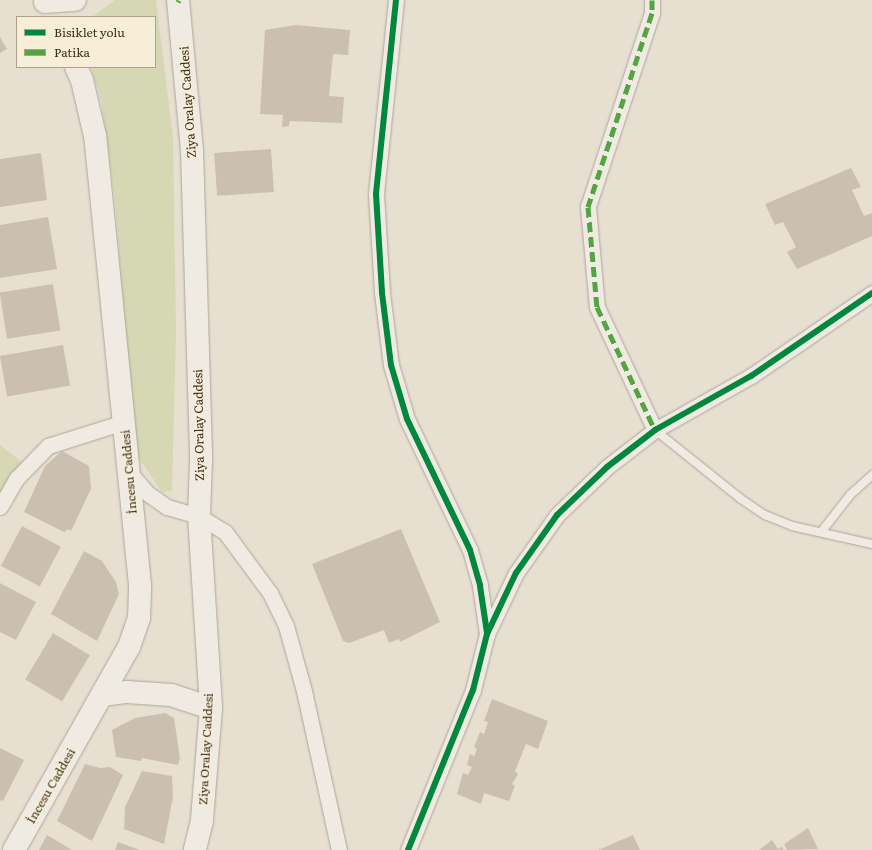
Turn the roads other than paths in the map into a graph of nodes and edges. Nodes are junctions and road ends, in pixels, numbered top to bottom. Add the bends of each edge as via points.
1 (75, 0) edge
2 (396, 0) edge
3 (652, 0) edge
4 (178, 1) edge
5 (47, 6) edge
6 (76, 68) edge
7 (872, 293) edge
8 (124, 422) junction
9 (655, 430) junction
10 (129, 472) junction
11 (872, 475) edge
12 (0, 507) edge
13 (200, 516) junction
14 (822, 531) junction
15 (872, 544) edge
16 (487, 634) junction
17 (102, 695) junction
18 (211, 708) junction
19 (14, 850) edge
20 (195, 850) edge
21 (338, 850) edge
22 (408, 850) edge

1 - 5 main road
2 - 16 street via 376,194 382,293 391,365 407,419 470,550 480,586
3 - 9 street via 652,13 588,206 597,307
4 - 13 main road, Ziya Oralay Caddesi via 192,150 201,461
6 - 8 main road, İncesu Caddesi via 82,80 94,136
7 - 9 street via 751,376
8 - 10 main road, İncesu Caddesi
8 - 12 street via 48,446 17,478
9 - 14 lane via 753,508 792,526
9 - 16 street via 607,467 556,515 516,573
10 - 13 street via 147,493 167,506
10 - 17 main road, İncesu Caddesi via 140,585 138,618 129,647
11 - 14 lane via 850,495
13 - 18 main road, Ziya Oralay Caddesi
13 - 21 street via 225,532 245,556 270,592 286,626 320,758
14 - 15 lane
16 - 22 street via 473,690
17 - 18 main road via 127,692 171,695
17 - 19 main road, İncesu Caddesi
18 - 20 main road, Ziya Oralay Caddesi via 202,821

